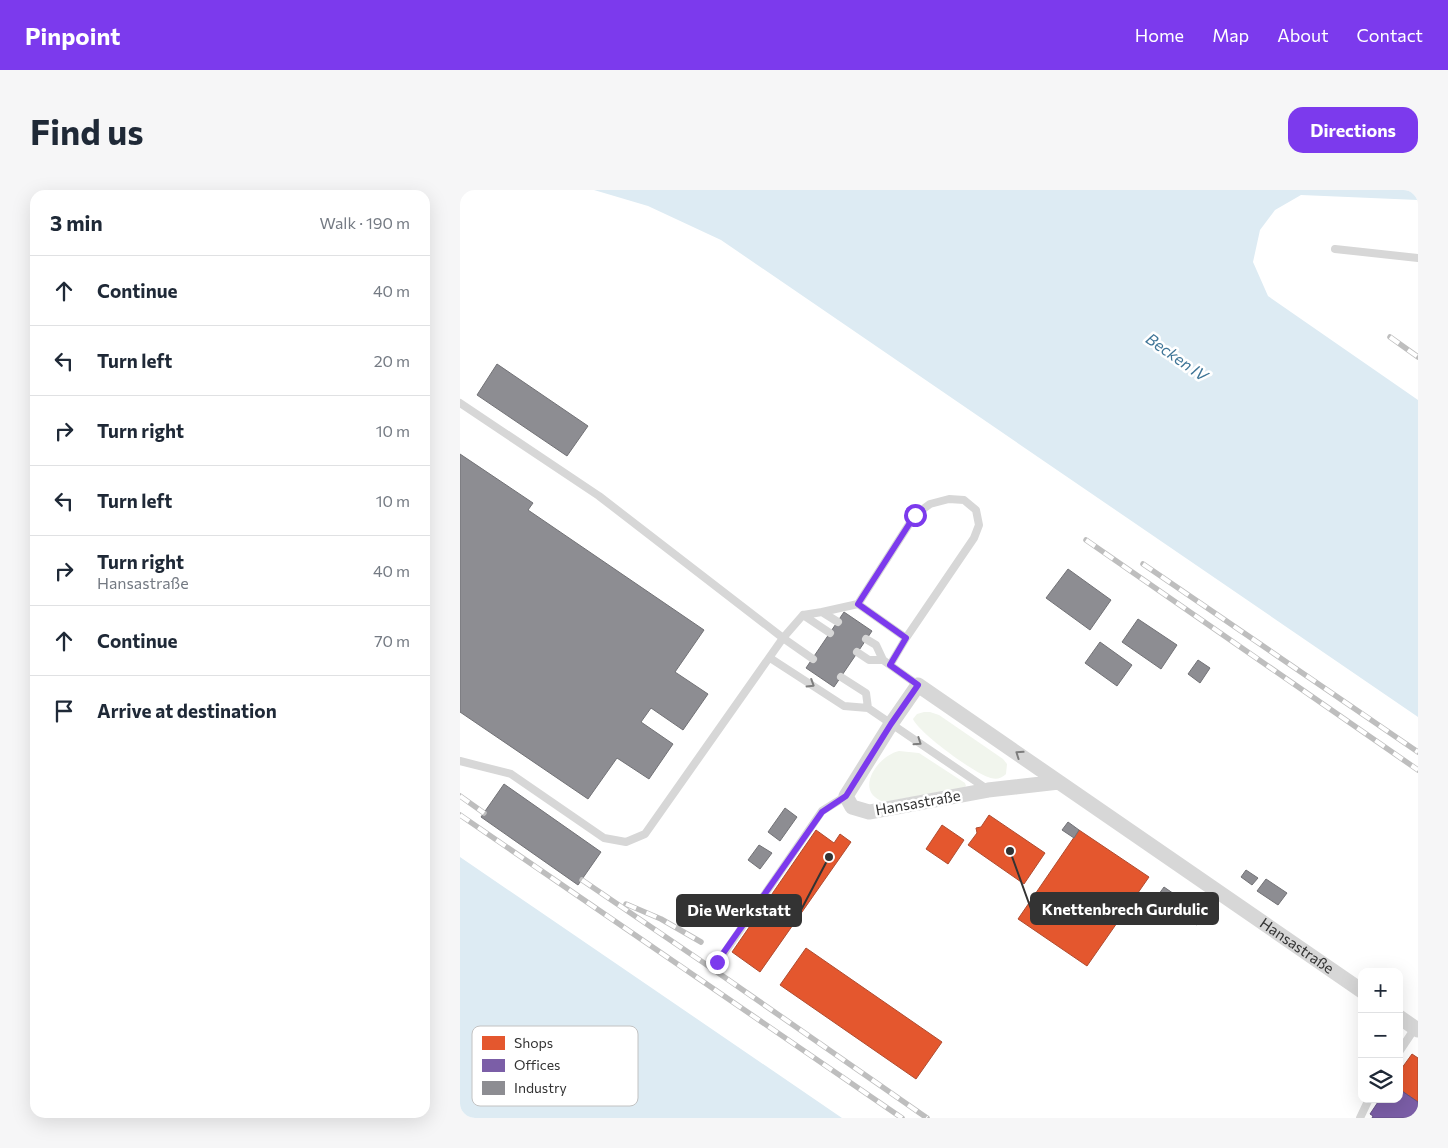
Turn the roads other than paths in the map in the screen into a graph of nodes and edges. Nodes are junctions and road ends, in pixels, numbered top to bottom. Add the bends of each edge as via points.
1 (1335, 249) dead end
2 (1418, 258) edge
3 (460, 403) edge
4 (858, 604) junction
5 (822, 612) junction
6 (803, 615) junction
7 (838, 622) dead end
8 (830, 634) dead end
9 (783, 638) junction
10 (906, 638) junction
11 (866, 640) dead end
12 (857, 652) dead end
13 (770, 658) junction
14 (813, 659) dead end
15 (883, 660) junction
16 (890, 665) junction
17 (840, 677) dead end
18 (918, 685) junction
19 (868, 708) junction
20 (891, 724) junction
21 (460, 761) edge
22 (1059, 782) junction
23 (988, 790) junction
24 (846, 796) junction
25 (716, 965) dead end
26 (1358, 988) edge
27 (1403, 1020) edge
28 (1417, 1029) edge
29 (1403, 1047) edge
30 (1367, 1103) edge
31 (1360, 1118) edge

1 - 2 lane
3 - 9 lane via 599,496
4 - 5 lane
4 - 10 lane
4 - 10 lane via 915,515 930,504 949,499 964,500 976,510 979,525 974,538
5 - 6 lane
5 - 7 lane
6 - 8 lane
6 - 9 lane
9 - 13 lane
9 - 14 lane
10 - 16 lane
11 - 15 lane via 876,645
12 - 15 lane via 869,660
13 -> 19 lane via 844,706
13 - 21 lane via 645,834 626,842 604,838 511,774
15 - 16 lane
16 - 18 lane
17 - 19 lane via 866,693
18 - 20 street
22 -> 18 street, Hansastraße
19 - 20 lane
20 -> 23 lane
20 - 24 street
22 - 23 street, Hansastraße
22 - 26 street, Hansastraße
23 - 24 street, Hansastraße via 869,812 852,806
24 - 25 lane via 822,812
27 - 28 street
28 - 29 lane
30 - 31 lane

